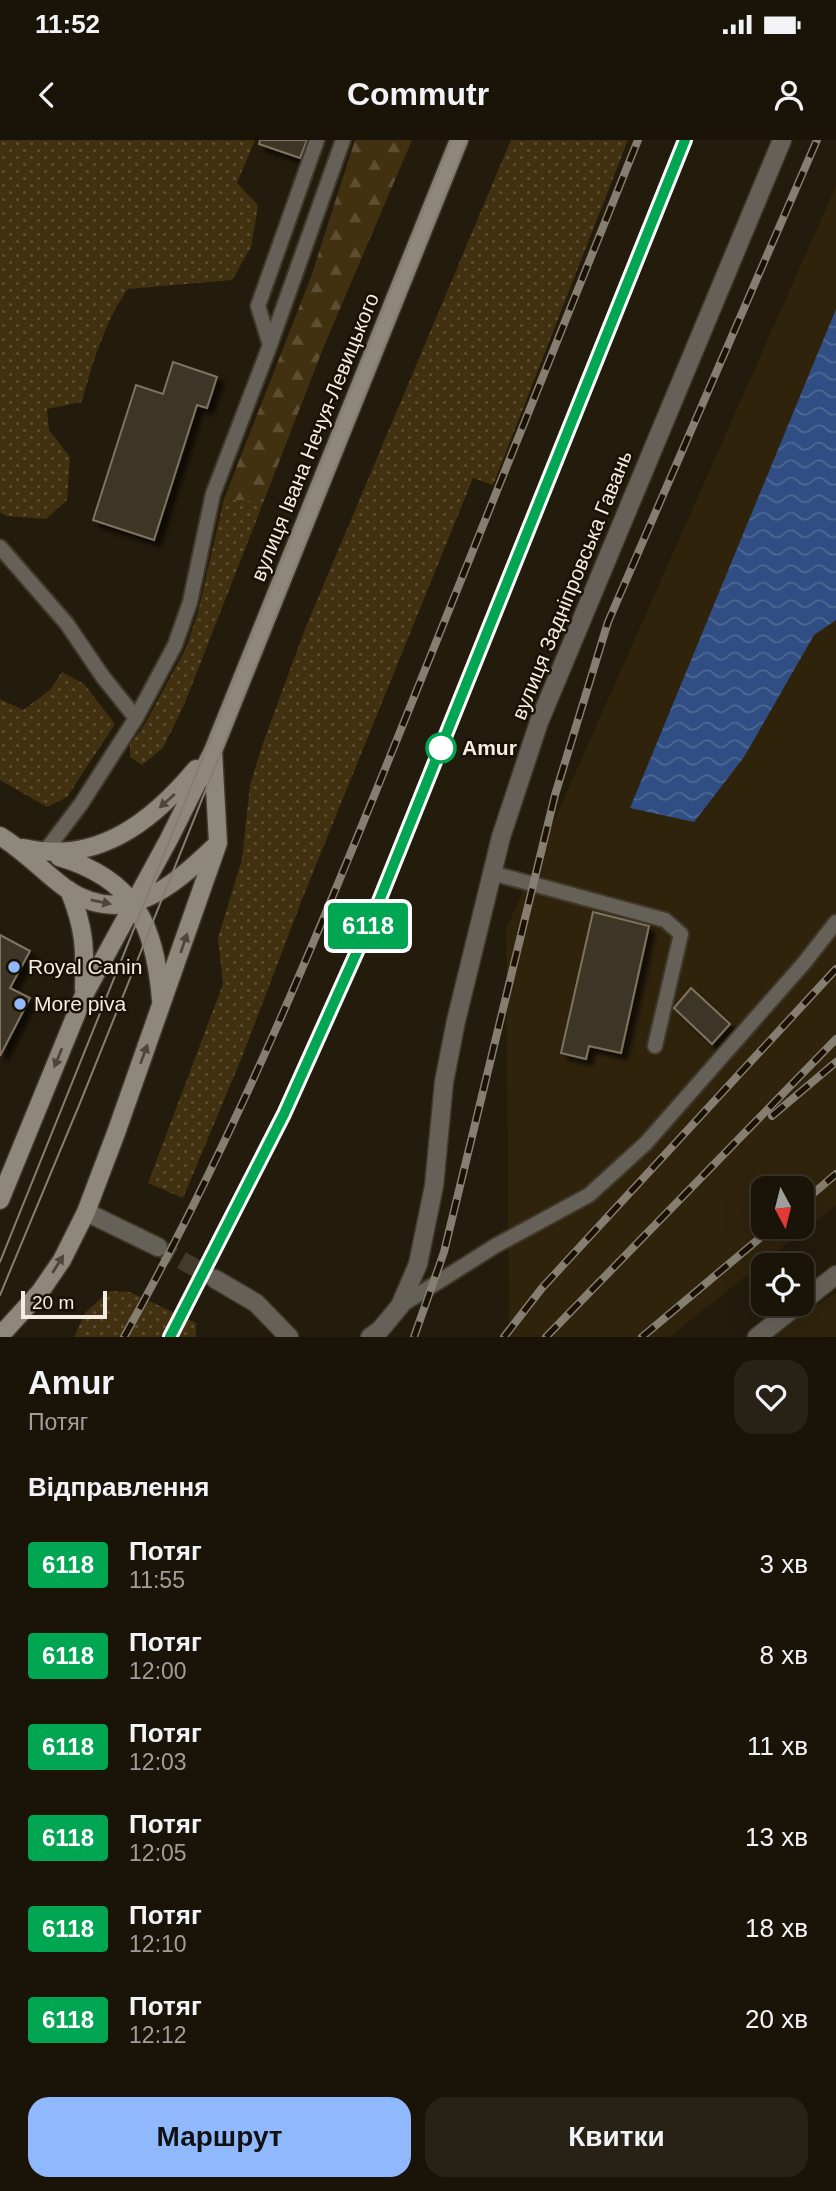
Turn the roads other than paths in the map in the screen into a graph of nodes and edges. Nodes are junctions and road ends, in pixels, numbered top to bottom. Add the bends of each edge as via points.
1 (317, 140) edge
2 (343, 140) edge
3 (459, 140) edge
4 (782, 140) edge
5 (270, 345) junction
6 (0, 547) edge
7 (136, 718) junction
8 (213, 751) junction
9 (0, 836) edge
10 (218, 843) junction
11 (17, 846) junction
12 (44, 853) junction
13 (492, 873) junction
14 (69, 890) junction
15 (135, 903) junction
16 (836, 922) edge
17 (84, 995) junction
18 (161, 1007) junction
19 (654, 1046) dead end
20 (0, 1200) edge
21 (86, 1212) junction
22 (158, 1247) tunnel mouth
23 (836, 1275) edge
24 (215, 1279) tunnel mouth
25 (814, 1292) edge
26 (400, 1306) junction
27 (784, 1316) edge
28 (0, 1336) edge
29 (289, 1337) edge
30 (370, 1337) edge
31 (757, 1337) edge

1 - 5 lane via 258,306
2 - 5 lane
3 - 8 main road, вулиця Івана Нечуя-Левицького
4 - 13 street, вулиця Задніпровська Гавань via 539,722
5 - 7 lane via 214,494 190,602 175,645
6 - 7 lane via 67,624
7 - 12 lane
8 - 10 main road, вулиця Івана Нечуя-Левицького
8 -> 12 main road via 149,817 115,838 84,851
8 - 15 main road, вулиця Івана Нечуя-Левицького
9 - 11 main road
10 - 15 main road via 164,890
18 -> 10 main road, вулиця Івана Нечуя-Левицького
11 - 12 main road
11 - 14 main road
12 - 15 main road via 99,872
13 - 19 lane via 665,920 681,934
13 - 26 street, вулиця Задніпровська Гавань via 444,1082 434,1186 418,1264
14 -> 15 main road via 97,903
14 - 17 main road via 81,919
15 - 17 main road, вулиця Івана Нечуя-Левицького
15 - 18 main road via 149,930 158,965
16 - 26 lane via 646,1143 589,1195 495,1246
17 -> 20 main road, вулиця Івана Нечуя-Левицького
21 -> 18 main road, вулиця Івана Нечуя-Левицького
21 - 22 street
28 -> 21 main road, вулиця Івана Нечуя-Левицького via 40,1292
23 - 25 street
24 - 29 street via 256,1303
26 - 30 street, вулиця Задніпровська Гавань
27 - 31 street

